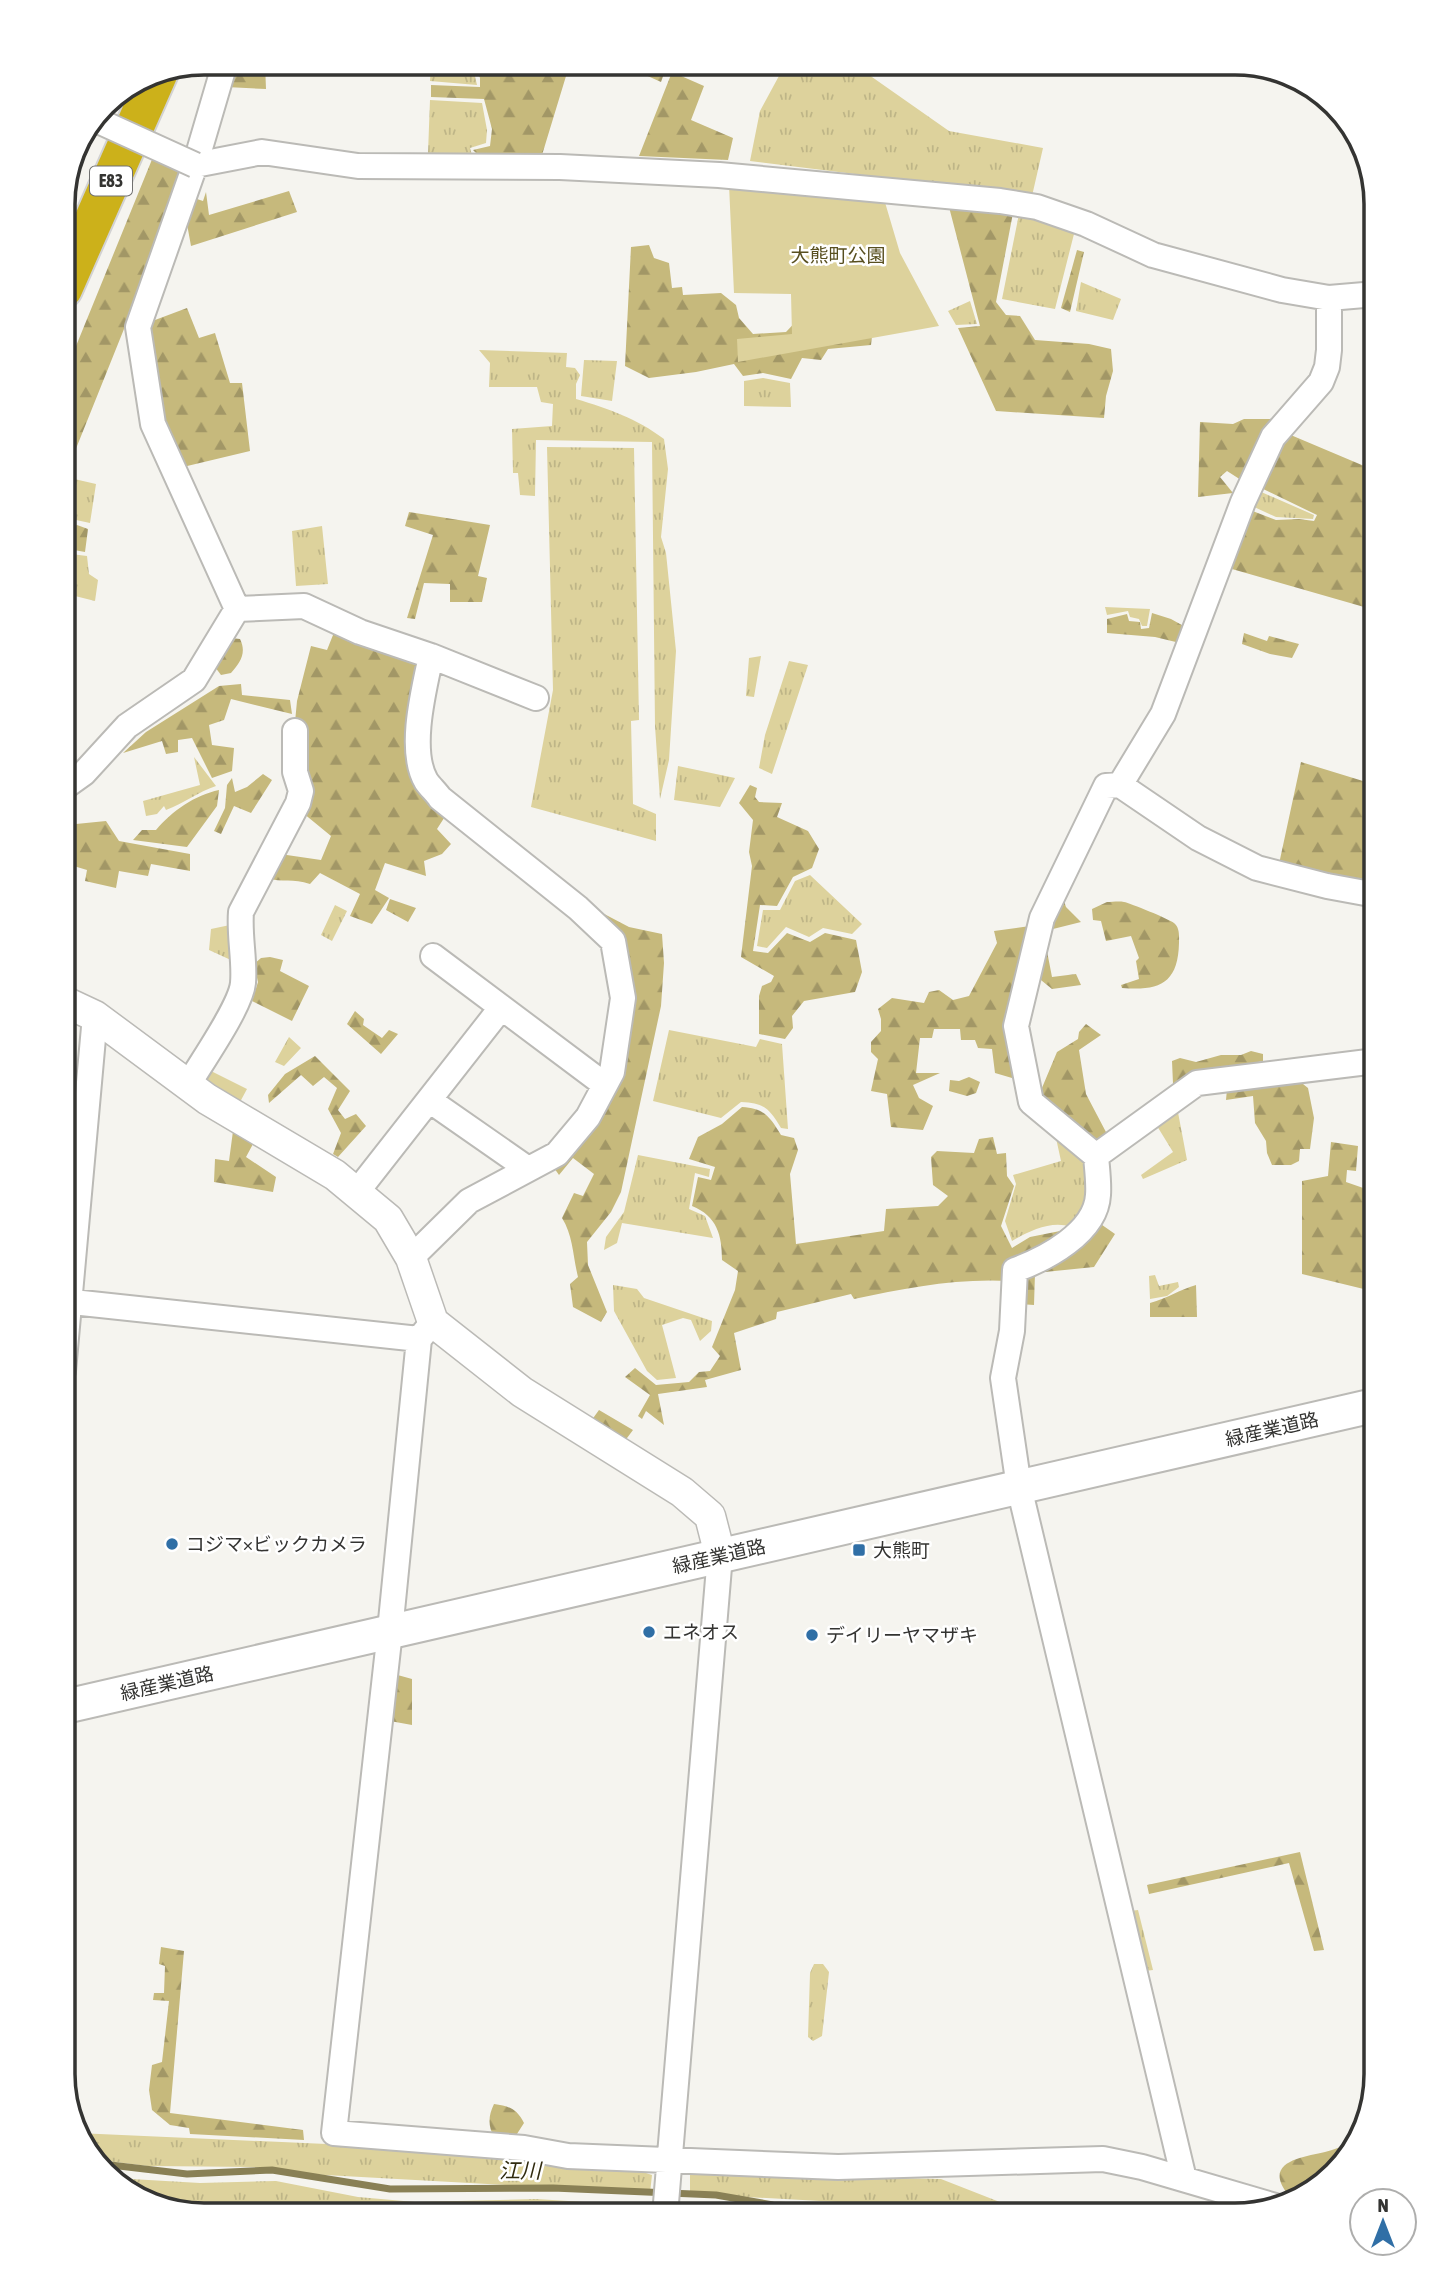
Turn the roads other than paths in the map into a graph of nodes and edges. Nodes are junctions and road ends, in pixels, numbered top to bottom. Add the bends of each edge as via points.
1 (221, 76) edge
2 (153, 86) edge
3 (104, 123) edge
4 (195, 164) junction
5 (76, 260) edge
6 (1364, 295) edge
7 (1329, 298) junction
8 (237, 609) junction
9 (431, 656) junction
10 (536, 698) dead end
11 (295, 731) dead end
12 (76, 779) edge
13 (1120, 785) junction
14 (1364, 892) edge
15 (433, 957) dead end
16 (76, 1007) edge
17 (501, 1008) junction
18 (95, 1016) junction
19 (1364, 1062) edge
20 (188, 1085) junction
21 (605, 1085) junction
22 (429, 1100) junction
23 (1096, 1156) junction
24 (528, 1170) junction
25 (356, 1193) junction
26 (75, 1215) edge
27 (411, 1258) junction
28 (75, 1302) edge
29 (426, 1330) junction
30 (1364, 1408) edge
31 (1019, 1487) junction
32 (720, 1555) junction
33 (390, 1631) junction
34 (75, 1704) edge
35 (671, 2167) junction
36 (1184, 2179) junction
37 (1256, 2200) edge
38 (667, 2202) edge

1 - 4 street
2 - 5 highway, E83
3 - 4 street, bridge
4 - 7 street via 262,152 358,166 719,174 1000,201 1086,224 1153,255
4 - 8 street via 138,327 153,424
6 - 7 street
7 - 13 street via 1329,350 1321,382 1273,437 1243,502 1163,714
8 - 9 street via 304,606 360,632
8 - 12 street via 194,680 127,726
9 - 10 street
9 - 21 street via 418,718 425,779 440,798 613,941 623,998 612,1072
11 - 20 street via 295,772 301,790 241,912 243,985
13 - 14 street via 1198,838 1257,868
13 - 23 street via 1106,786 1042,918 1016,1027 1031,1102
15 - 17 street
16 - 18 street
17 - 21 street
17 - 22 street
18 - 20 street
18 - 26 street
19 - 23 street via 1197,1083
20 - 25 street via 335,1175
21 - 24 street via 588,1116 557,1154
22 - 24 street
22 - 25 street
23 - 31 street via 1098,1198 1077,1235 1051,1254 1014,1270 1012,1331 1003,1378
24 - 27 street via 469,1200
25 - 27 street via 388,1219
27 - 29 street
28 - 29 street
29 - 32 street via 682,1492 710,1516
29 - 33 street
30 - 31 main road, 緑産業道路
31 - 32 main road, 緑産業道路
31 - 36 street
32 - 33 main road, 緑産業道路
32 - 35 street
33 - 34 main road, 緑産業道路
33 - 35 street via 334,2133 524,2148
35 - 36 street via 1103,2159
35 - 38 street
36 - 37 street

